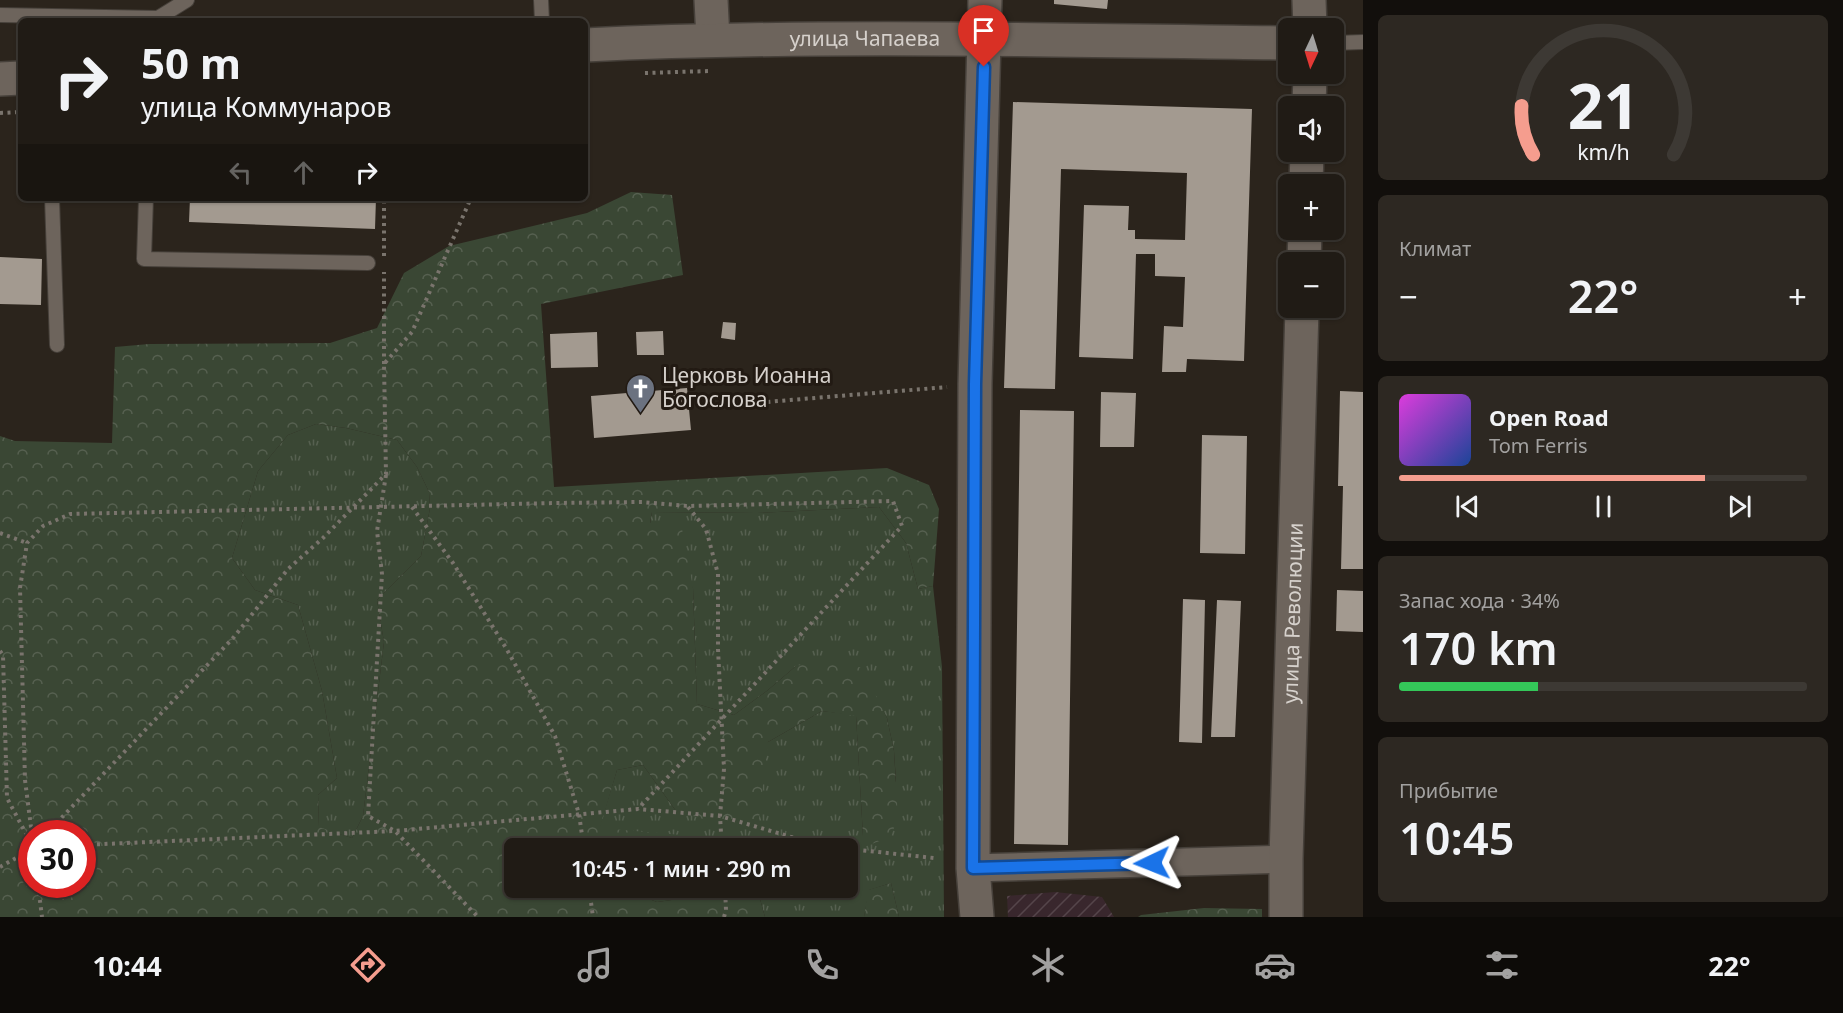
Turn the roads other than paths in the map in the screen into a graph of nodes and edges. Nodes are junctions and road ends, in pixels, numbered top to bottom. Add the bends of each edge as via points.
1 (187, 0) edge
2 (541, 0) edge
3 (711, 0) edge
4 (985, 0) edge
5 (1309, 0) edge
6 (0, 15) edge
7 (542, 18) edge
8 (1310, 18) edge
9 (984, 39) junction
10 (1363, 42) edge
11 (1278, 43) edge
12 (1344, 43) edge
13 (588, 45) edge
14 (713, 55) junction
15 (18, 78) edge
16 (0, 79) edge
17 (52, 201) edge
18 (146, 201) edge
19 (368, 263) dead end
20 (1302, 318) edge
21 (57, 345) dead end
22 (1286, 859) junction
23 (973, 868) junction
24 (977, 917) edge
25 (1286, 917) edge

1 - 6 lane via 158,18
2 - 7 lane
3 - 14 street
4 - 9 street
5 - 8 street
9 - 11 street, улица Чапаева
9 - 14 street, улица Чапаева
9 - 23 street via 975,384
10 - 12 lane
13 - 14 street, улица Чапаева
15 - 16 street
17 - 21 lane
18 - 19 lane via 144,259
20 - 22 street, улица Революции
22 - 23 street
22 - 25 street, улица Революции
23 - 24 street

